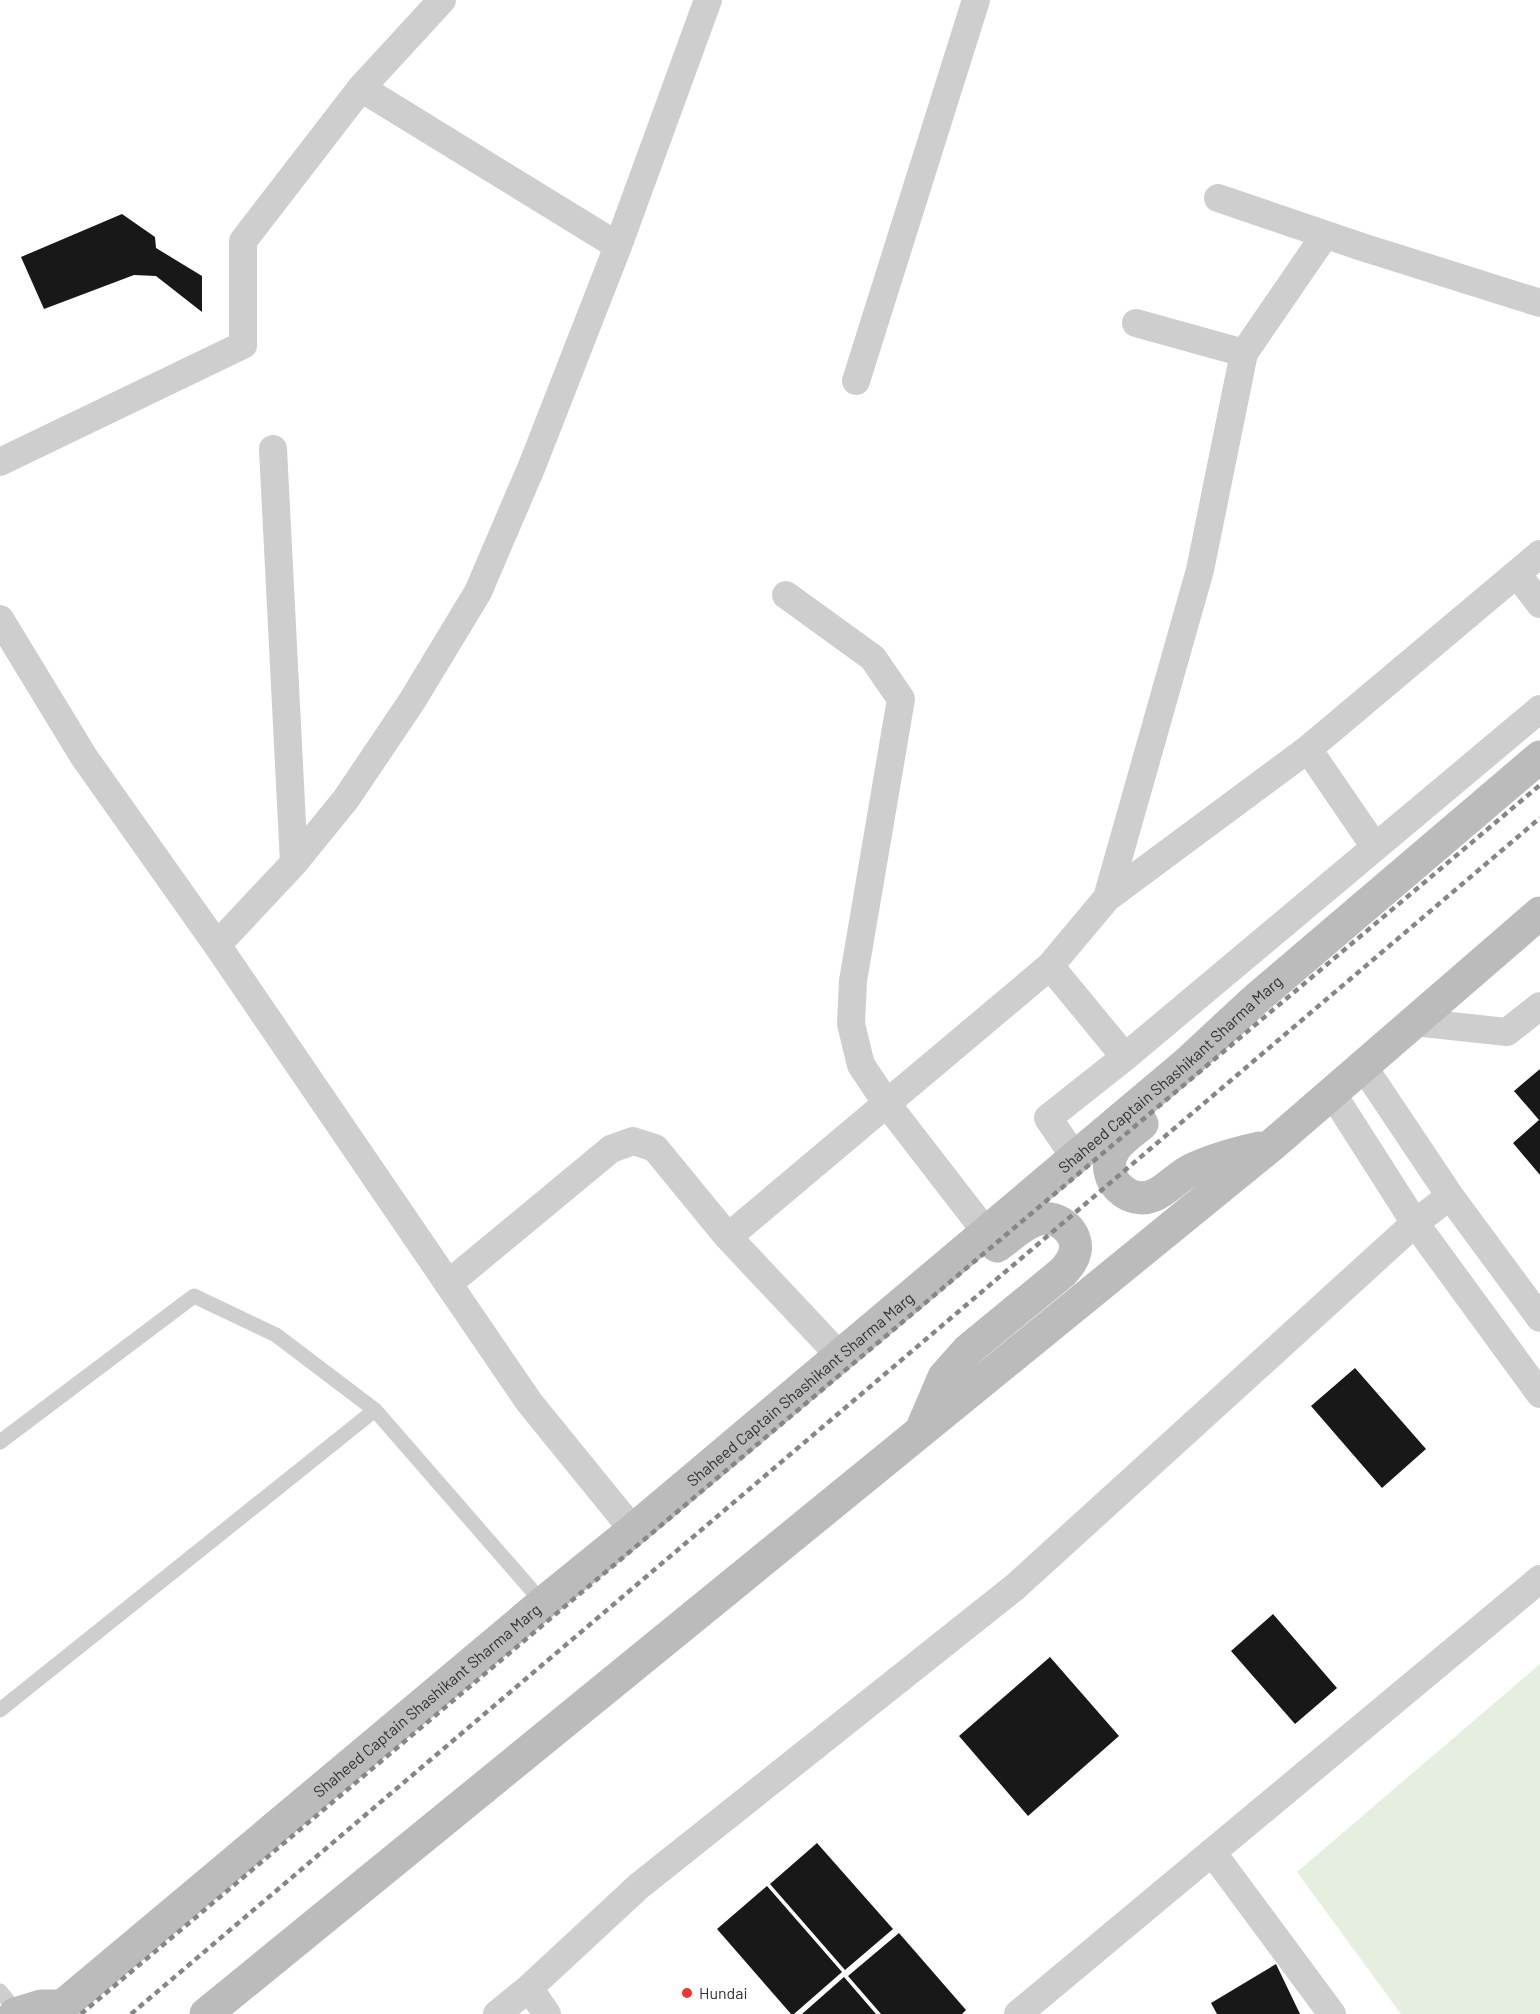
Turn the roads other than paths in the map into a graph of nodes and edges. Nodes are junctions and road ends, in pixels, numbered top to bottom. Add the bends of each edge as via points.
1 (442, 0) edge
2 (708, 0) edge
3 (976, 0) edge
4 (362, 88) junction
5 (1218, 198) dead end
6 (1325, 235) junction
7 (618, 246) junction
8 (1540, 303) edge
9 (1136, 323) dead end
10 (1244, 353) junction
11 (856, 381) dead end
12 (273, 449) dead end
13 (0, 462) edge
14 (1540, 554) edge
15 (1517, 574) junction
16 (786, 595) dead end
17 (1540, 604) edge
18 (0, 619) edge
19 (1540, 709) edge
20 (1308, 749) junction
21 (1540, 757) edge
22 (1374, 847) junction
23 (294, 863) junction
24 (1107, 898) junction
25 (1540, 913) edge
26 (217, 945) junction
27 (1050, 966) junction
28 (1540, 1006) edge
29 (1414, 1022) junction
30 (1125, 1057) junction
31 (1187, 1062) junction
32 (1363, 1066) junction
33 (1332, 1093) junction
34 (887, 1104) junction
35 (1272, 1145) junction
36 (1074, 1156) junction
37 (1450, 1196) junction
38 (1415, 1223) junction
39 (986, 1232) junction
40 (728, 1237) junction
41 (448, 1284) junction
42 (1540, 1318) edge
43 (850, 1346) junction
44 (1540, 1394) edge
45 (375, 1410) junction
46 (921, 1431) junction
47 (0, 1442) edge
48 (633, 1530) junction
49 (1540, 1579) edge
50 (543, 1603) junction
51 (0, 1710) edge
52 (1212, 1852) junction
53 (529, 1988) junction
54 (13, 2008) edge
55 (58, 2010) edge
56 (206, 2014) edge
57 (497, 2014) edge
58 (547, 2014) edge
59 (1018, 2014) edge
60 (1332, 2014) edge

1 - 4 street
2 - 7 street
3 - 11 street
4 - 7 street
4 - 13 street via 243,241 243,345
5 - 6 street
6 - 8 street
6 - 10 street
7 - 23 street via 478,592 346,799
9 - 10 street
10 - 24 street via 1200,570
12 - 23 street
14 - 15 street
15 - 17 street
15 - 20 street
16 - 34 street via 873,658 901,699 853,981 851,1024 861,1065
18 - 26 street via 84,757
19 - 22 street
20 - 22 street
20 - 24 street
21 - 31 main road, Shaheed Captain Shashikant Sharma Marg
22 - 30 street
23 - 26 street
24 - 27 street
25 - 29 main road
26 - 41 street
27 - 30 street
27 - 34 street
28 - 29 street via 1507,1032
29 - 32 main road
30 - 36 street via 1048,1118
31 - 35 main road via 1154,1114 1112,1152 1109,1164 1117,1186 1138,1198 1150,1197 1192,1170
31 - 36 main road, Shaheed Captain Shashikant Sharma Marg
32 - 33 main road
32 - 37 street
33 - 35 main road
33 - 38 street
34 - 39 street
34 - 40 street
35 - 46 main road
36 - 39 main road, Shaheed Captain Shashikant Sharma Marg
37 - 38 street
37 - 42 street
38 - 44 street
38 - 53 street via 1015,1587 639,1886
39 - 43 main road, Shaheed Captain Shashikant Sharma Marg
40 - 41 street via 655,1148 633,1141 611,1149
40 - 43 street
41 - 48 street via 529,1402
43 - 46 main road via 931,1295 1030,1222 1042,1218 1066,1226 1076,1250 1071,1262 968,1350 944,1377
43 - 48 main road, Shaheed Captain Shashikant Sharma Marg
45 - 47 lane via 276,1335 194,1296
45 - 50 lane
45 - 51 lane
46 - 56 main road
48 - 50 main road, Shaheed Captain Shashikant Sharma Marg
49 - 52 street
50 - 55 main road, Shaheed Captain Shashikant Sharma Marg
52 - 59 street
52 - 60 street
53 - 57 street
53 - 58 street
54 - 55 main road via 41,2006

